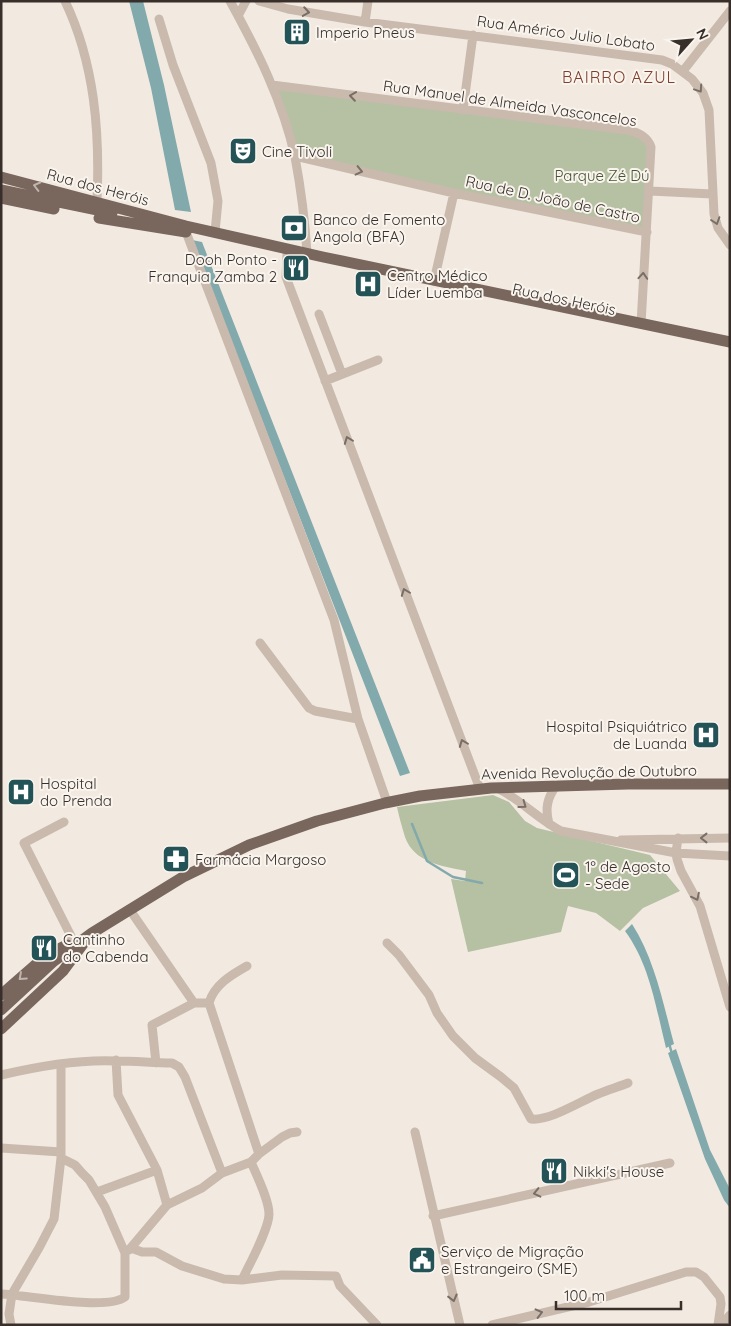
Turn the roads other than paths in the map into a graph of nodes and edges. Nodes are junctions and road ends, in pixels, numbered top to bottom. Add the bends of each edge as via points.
1 (65, 1) edge
2 (230, 1) edge
3 (246, 1) edge
4 (259, 1) edge
5 (368, 1) edge
6 (730, 11) edge
7 (238, 16) junction
8 (158, 19) dead end
9 (365, 22) junction
10 (474, 35) junction
11 (683, 71) junction
12 (272, 85) junction
13 (463, 110) junction
14 (294, 156) junction
15 (1, 177) edge
16 (1, 190) edge
17 (454, 192) junction
18 (650, 192) junction
19 (712, 194) junction
20 (1, 198) edge
21 (96, 201) junction
22 (186, 229) junction
23 (215, 232) junction
24 (647, 232) junction
25 (730, 245) edge
26 (307, 253) junction
27 (287, 254) junction
28 (434, 280) junction
29 (320, 314) dead end
30 (641, 324) junction
31 (730, 342) edge
32 (730, 350) edge
33 (378, 360) dead end
34 (342, 374) junction
35 (325, 381) junction
36 (260, 643) dead end
37 (358, 719) junction
38 (730, 784) edge
39 (556, 786) junction
40 (496, 788) junction
41 (480, 789) junction
42 (388, 802) junction
43 (64, 822) dead end
44 (548, 824) junction
45 (678, 838) junction
46 (730, 838) edge
47 (603, 840) junction
48 (676, 853) junction
49 (730, 856) edge
50 (130, 910) junction
51 (91, 934) junction
52 (74, 942) junction
53 (386, 943) dead end
54 (247, 966) dead end
55 (1, 995) edge
56 (194, 1003) junction
57 (209, 1003) junction
58 (730, 1007) edge
59 (1, 1010) edge
60 (1, 1018) edge
61 (1, 1029) edge
62 (116, 1060) junction
63 (156, 1063) junction
64 (61, 1064) junction
65 (1, 1075) edge
66 (628, 1083) dead end
67 (297, 1132) dead end
68 (415, 1132) dead end
69 (1, 1148) edge
70 (259, 1154) junction
71 (61, 1155) junction
72 (251, 1162) junction
73 (670, 1163) dead end
74 (157, 1170) junction
75 (222, 1173) junction
76 (97, 1192) junction
77 (167, 1205) junction
78 (434, 1216) junction
79 (128, 1250) junction
80 (242, 1280) junction
81 (1, 1294) edge
82 (12, 1294) junction
83 (730, 1315) edge
84 (11, 1325) edge
85 (377, 1325) edge
86 (460, 1325) edge
87 (492, 1325) edge
88 (719, 1325) edge

1 - 21 street via 88,68 96,111
2 - 7 street
3 - 7 street
4 -> 9 street, Rua Américo Julio Lobato
5 - 9 street
6 - 11 street
7 - 12 street
8 - 23 street via 211,163 218,201
9 - 10 street, Rua Américo Julio Lobato
10 - 11 street, Rua Américo Julio Lobato via 662,60
10 - 13 street
11 -> 19 street, Rua Américo Julio Lobato via 703,93 709,110
13 -> 12 street, Rua Manuel de Almeida Vasconcelos
12 - 14 street
13 - 18 street, Rua Manuel de Almeida Vasconcelos via 636,132 646,138 651,147
14 -> 17 street, Rua de D. João de Castro
14 - 26 street
21 -> 15 main road, Rua dos Heróis
16 - 22 main road, Rua dos Heróis
17 - 24 street, Rua de D. João de Castro
17 - 28 street, Rua de D. João de Castro
18 - 19 street
18 - 24 street, Rua Manuel de Almeida Vasconcelos
19 -> 25 street, Rua Américo Julio Lobato via 718,228
20 - 22 main road, Rua dos Heróis via 102,218
21 - 22 main road, Rua dos Heróis
22 - 23 main road, Rua dos Heróis
22 - 27 main road, Rua dos Heróis
22 - 37 street via 334,620
23 - 26 main road, Rua dos Heróis
30 -> 24 street, Rua Manuel de Almeida Vasconcelos
26 - 28 main road, Rua dos Heróis
27 - 32 main road, Rua dos Heróis
27 - 35 street via 286,277
28 - 30 main road, Rua dos Heróis
29 - 34 street
30 - 31 main road, Rua dos Heróis
33 - 34 street
34 - 35 street
41 -> 35 street
36 - 37 street via 309,708
37 - 42 street
38 - 39 main road, Avenida Revolução de Outubro
39 - 40 main road, Avenida Revolução de Outubro
39 - 44 street via 547,804
40 - 41 main road, Avenida Revolução de Outubro
40 -> 44 street
41 - 42 main road, Avenida Revolução de Outubro
42 - 50 main road, Avenida Revolução de Outubro via 317,821 249,845 183,877
43 - 52 street via 24,843
44 - 47 street via 561,831
46 -> 45 street
45 - 47 street
45 - 48 street
47 - 48 street
48 - 49 street
48 -> 58 street via 681,871 700,906
50 - 51 main road, Avenida Revolução de Outubro
50 - 56 street
51 - 52 main road, Avenida Revolução de Outubro
51 - 59 main road, Avenida Revolução de Outubro via 54,961
51 - 60 main road, Avenida Revolução de Outubro
51 - 61 main road, Avenida Revolução de Outubro via 63,971
52 -> 55 main road, Avenida Revolução de Outubro via 48,954
53 - 66 street via 429,994 453,1036 514,1088 531,1119 549,1117
54 - 57 street via 214,990
56 - 57 street
56 - 63 street via 152,1025
57 - 70 street
62 - 63 street
62 - 64 street
62 - 74 street via 118,1095
63 - 75 street via 172,1063 179,1067
64 - 65 street
64 - 71 street
67 - 70 street via 282,1137
68 - 78 street
69 - 71 street
70 - 72 street
71 - 76 street via 75,1165
71 - 82 street via 54,1219
72 - 75 street
72 - 80 street via 269,1215 267,1228
73 -> 78 street
74 - 76 street
74 - 77 street
75 - 77 street via 202,1188
76 - 79 street
77 - 79 street
78 -> 86 street
79 - 80 street via 156,1252 208,1275
79 - 82 street via 126,1293 122,1300 80,1303
80 - 85 street via 282,1275 336,1276 340,1286
81 - 82 street
82 - 84 street
83 - 88 street
87 -> 88 street via 589,1302 686,1272 696,1272 704,1277 720,1297

